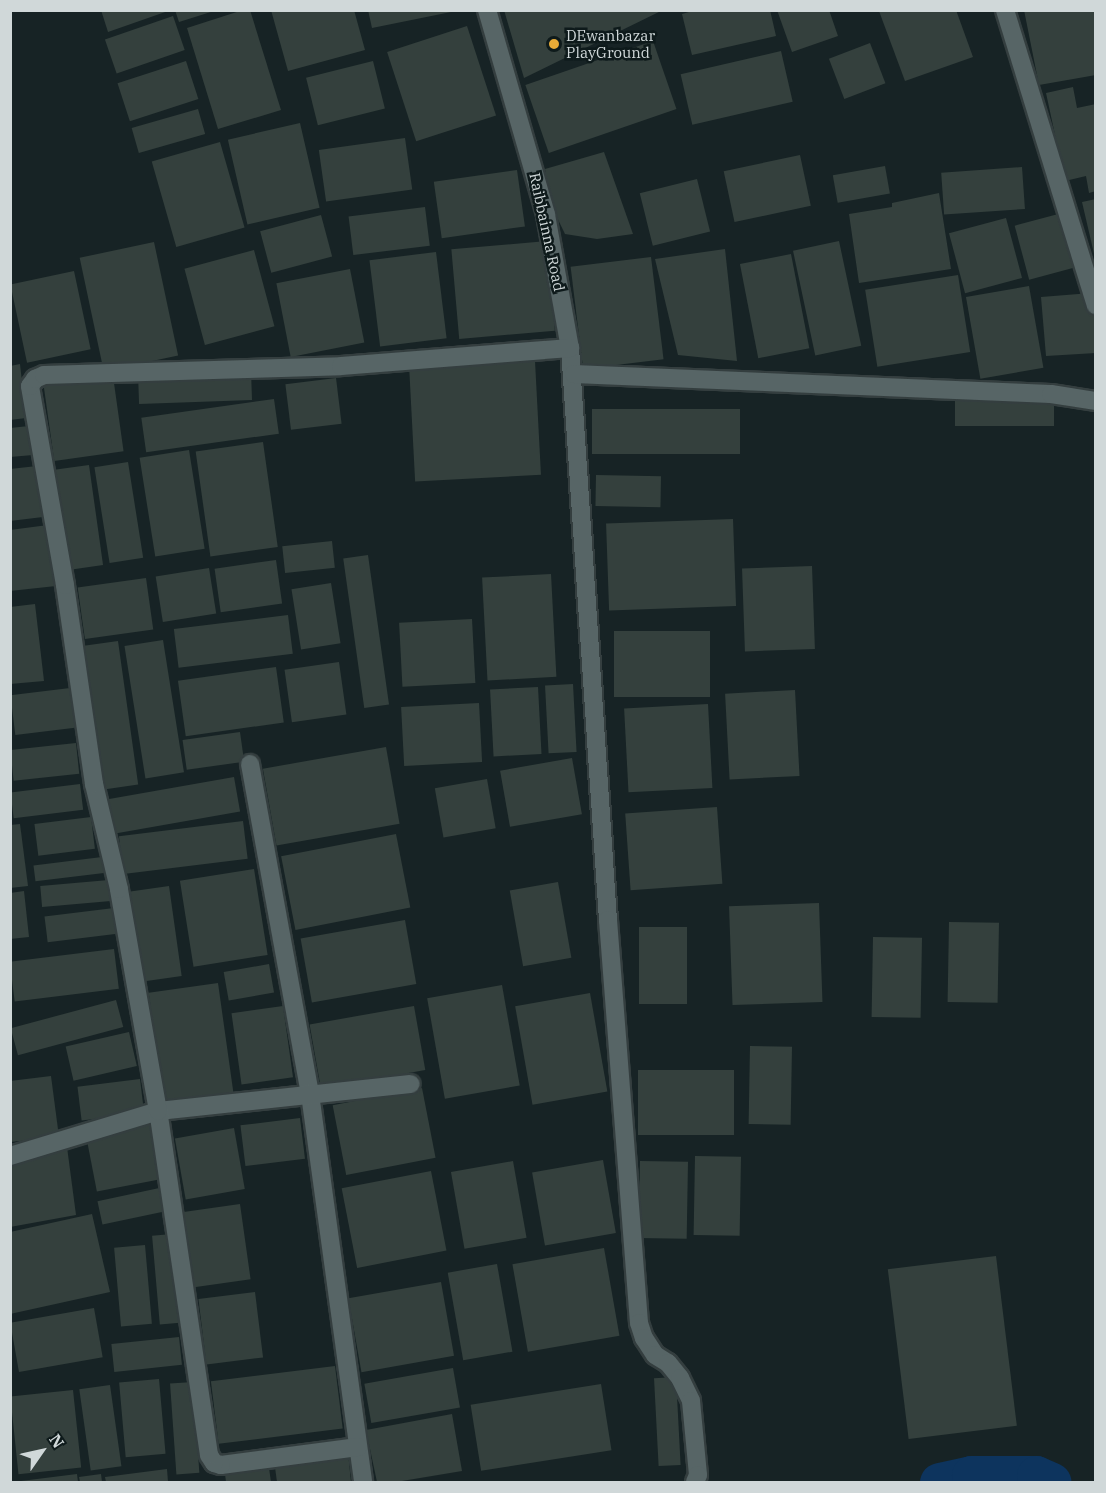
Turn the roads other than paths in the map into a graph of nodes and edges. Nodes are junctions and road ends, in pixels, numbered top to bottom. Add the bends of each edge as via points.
1 (487, 10) edge
2 (1005, 10) edge
3 (1095, 305) edge
4 (570, 348) junction
5 (574, 374) junction
6 (1095, 401) edge
7 (250, 764) dead end
8 (411, 1084) dead end
9 (310, 1094) junction
10 (158, 1111) junction
11 (10, 1156) edge
12 (358, 1447) junction
13 (363, 1482) edge
14 (695, 1482) edge

1 - 4 street, Raibbainna Road via 546,215
2 - 3 street
4 - 5 street, Raibbainna Road
4 - 10 street via 341,366 44,375 30,386 94,784 119,888
5 - 6 street via 1051,394
5 - 14 street, Raibbainna Road via 639,1323 655,1355 668,1363 692,1401 698,1475
7 - 9 street
8 - 9 street
9 - 10 street
9 - 12 street
10 - 11 street
10 - 12 street via 209,1455 220,1465
12 - 13 street

